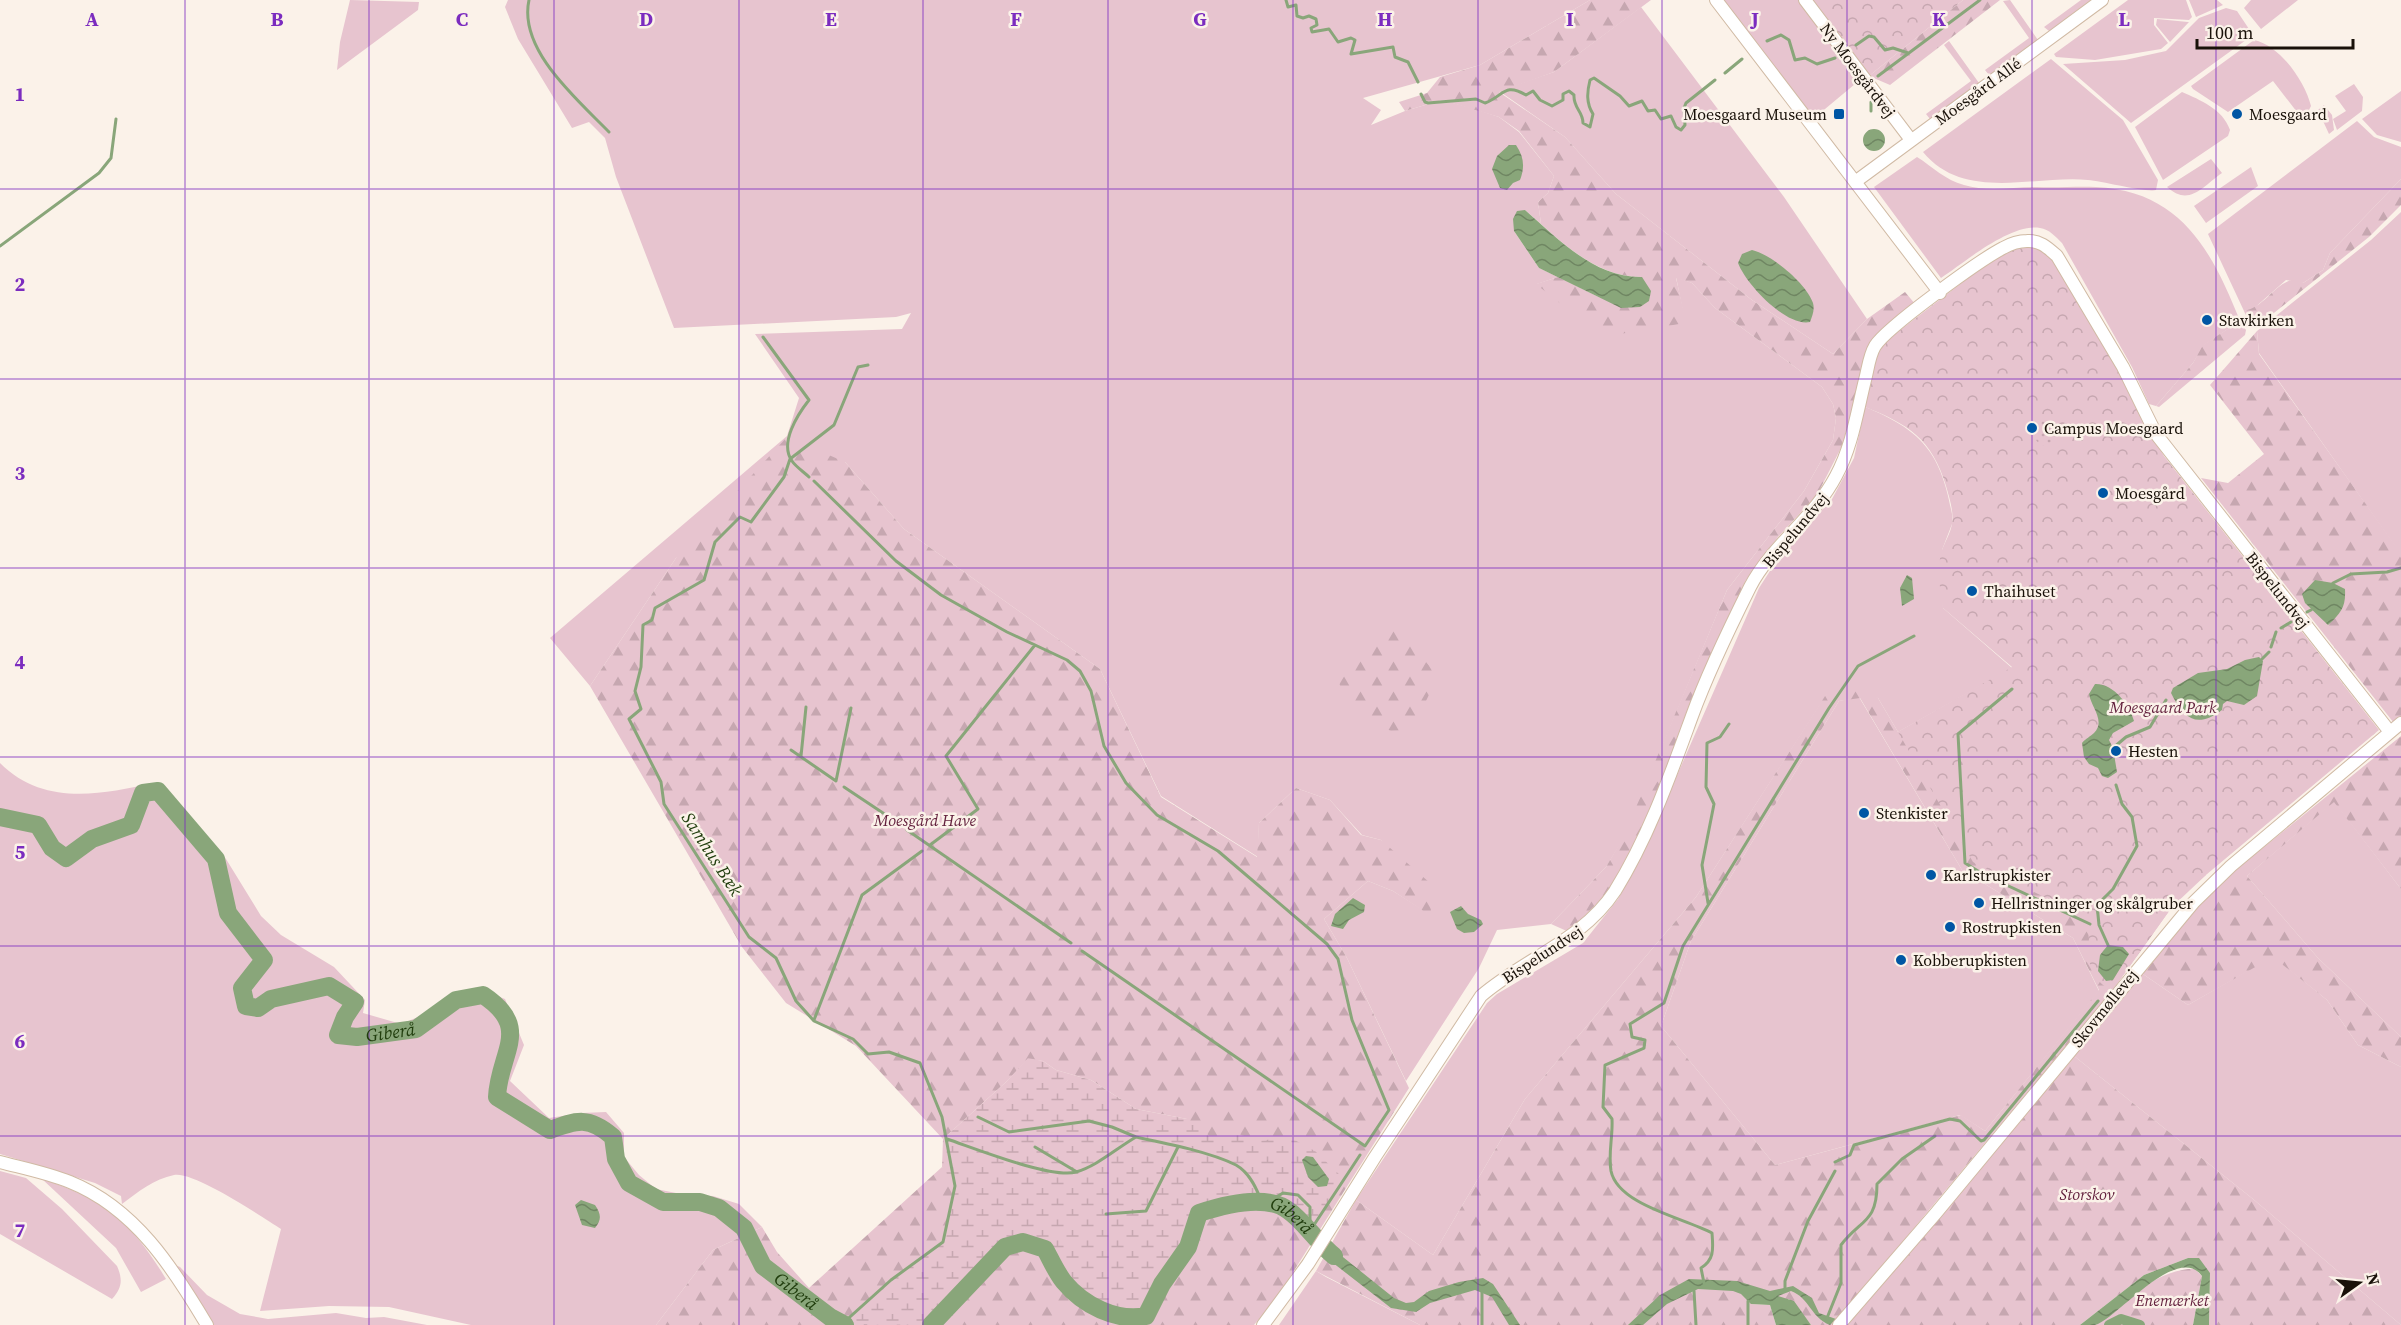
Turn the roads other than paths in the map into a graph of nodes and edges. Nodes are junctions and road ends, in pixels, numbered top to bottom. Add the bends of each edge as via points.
1 (1716, 0) edge
2 (1805, 0) edge
3 (2102, 0) edge
4 (1911, 140) junction
5 (1855, 182) junction
6 (1940, 293) junction
7 (2401, 723) edge
8 (2390, 732) junction
9 (0, 1162) edge
10 (207, 1325) edge
11 (1263, 1325) edge
12 (1839, 1325) edge

1 - 5 street
2 - 4 street, Ny Moesgårdvej
3 - 4 street, Moesgård Allé
4 - 5 street, Moesgård Allé
5 - 6 street
6 - 8 street, Bispelundvej via 2004,247 2031,240 2045,245 2057,256 2123,367 2156,434
6 - 11 street, Bispelundvej via 1876,345 1838,473 1824,497 1776,549 1752,583 1693,715 1672,776 1614,892 1594,918 1571,938 1481,996 1308,1264
7 - 8 street, Skovmøllevej
8 - 12 street, Skovmøllevej via 2231,866 2186,910 1936,1214
9 - 10 street via 70,1182 102,1198 124,1215 164,1259

